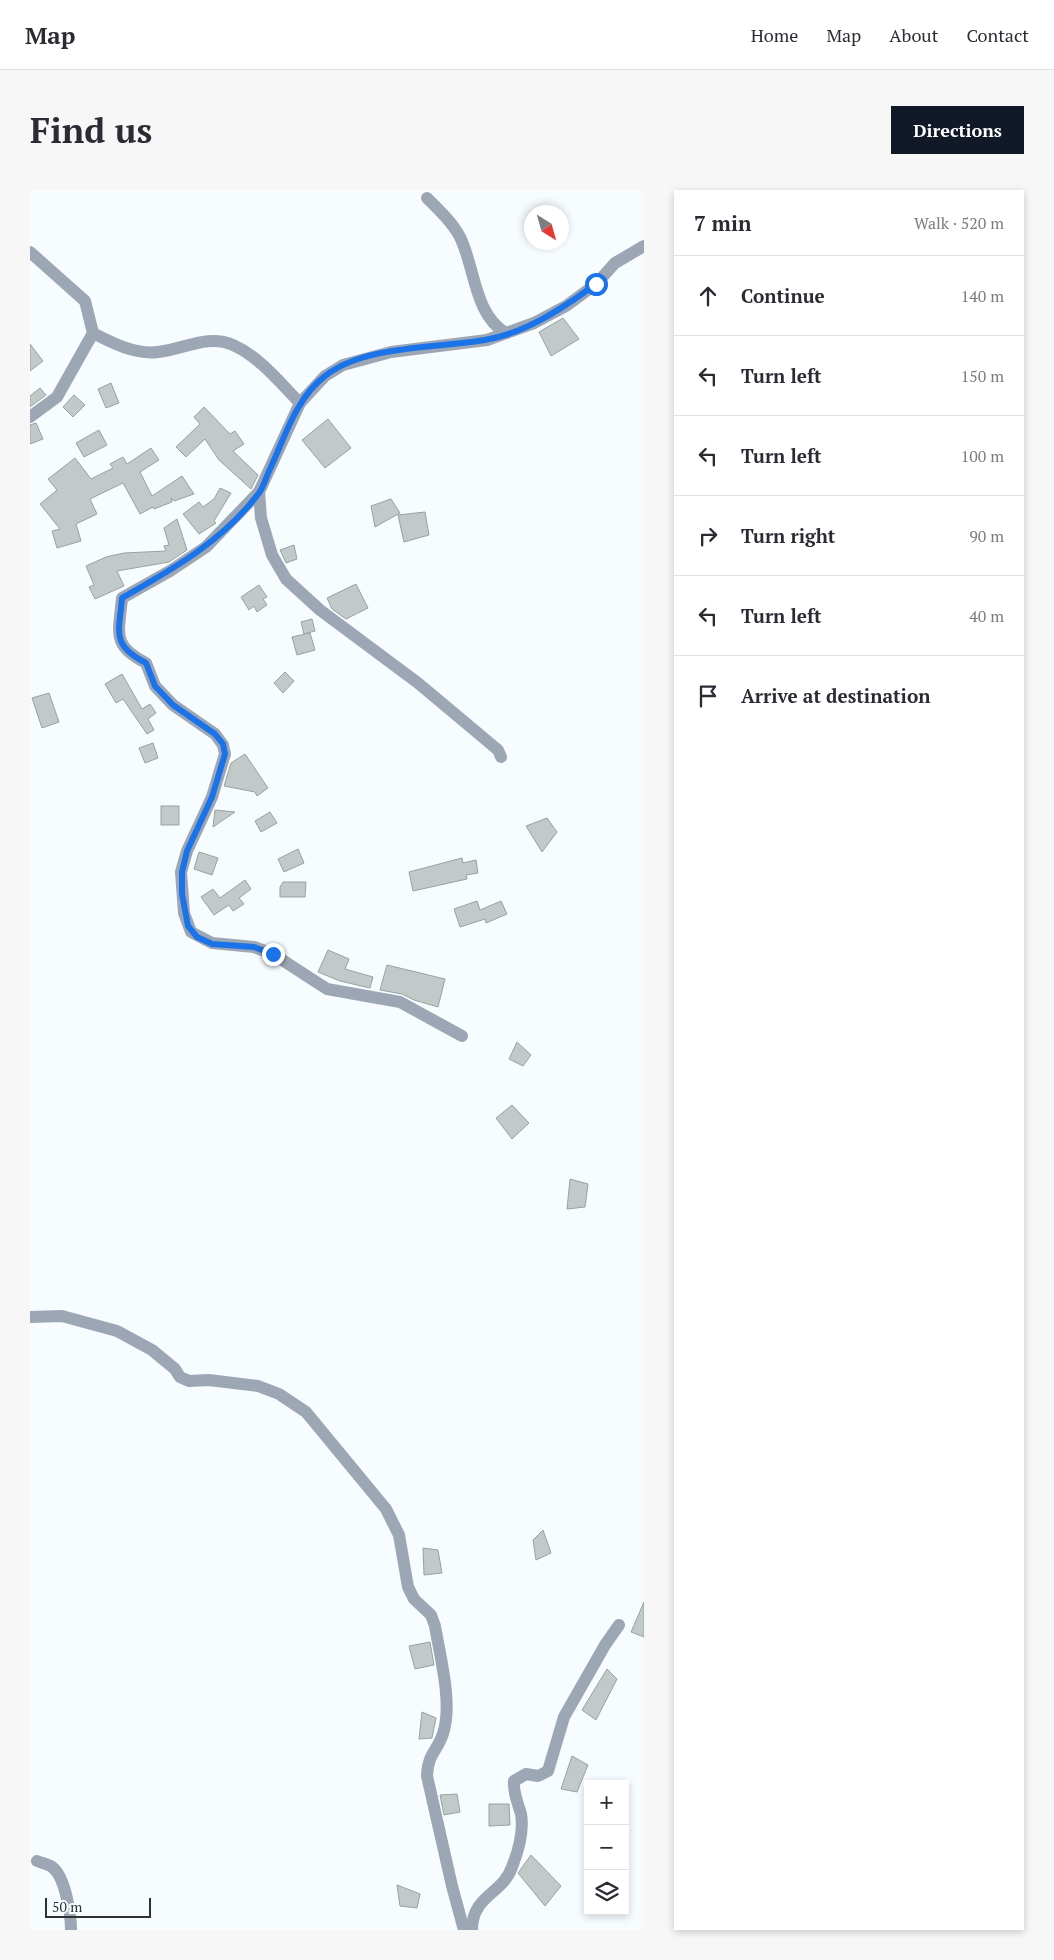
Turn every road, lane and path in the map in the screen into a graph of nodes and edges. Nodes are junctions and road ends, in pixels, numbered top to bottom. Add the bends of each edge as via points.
1 (427, 198) dead end
2 (644, 246) edge
3 (30, 252) edge
4 (92, 333) junction
5 (506, 333) junction
6 (300, 403) junction
7 (30, 417) edge
8 (259, 492) junction
9 (501, 757) dead end
10 (462, 1036) dead end
11 (30, 1317) edge
12 (619, 1625) dead end
13 (37, 1861) dead end
14 (72, 1930) edge
15 (464, 1930) edge
16 (472, 1930) edge

1 - 5 street via 446,216 460,238 473,283 491,320
2 - 5 street via 616,263 596,284 566,306 534,324
3 - 4 street via 85,301
4 - 6 street via 119,346 157,353 196,342 215,341 232,345 250,354
4 - 7 street via 57,397
5 - 6 street via 487,340 391,352 343,365 325,376
6 - 8 street
8 - 9 street via 261,518 272,555 286,579 320,610 418,682 498,750
8 - 10 street via 206,547 122,598 119,630 123,648 146,663 155,686 173,705 215,734 223,744 225,754 212,797 187,851 182,872 188,926 197,937 212,944 254,947 273,954 327,988 400,1002
11 - 15 street via 62,1316 117,1331 152,1350 180,1377 189,1381 258,1386 279,1394 306,1412 386,1509 399,1535 408,1587 435,1626 446,1702 445,1729 428,1761 427,1776
12 - 16 street via 564,1716 548,1771 538,1776 526,1774 514,1781 522,1824 514,1861 505,1879 474,1912
13 - 14 street via 52,1867 59,1875

